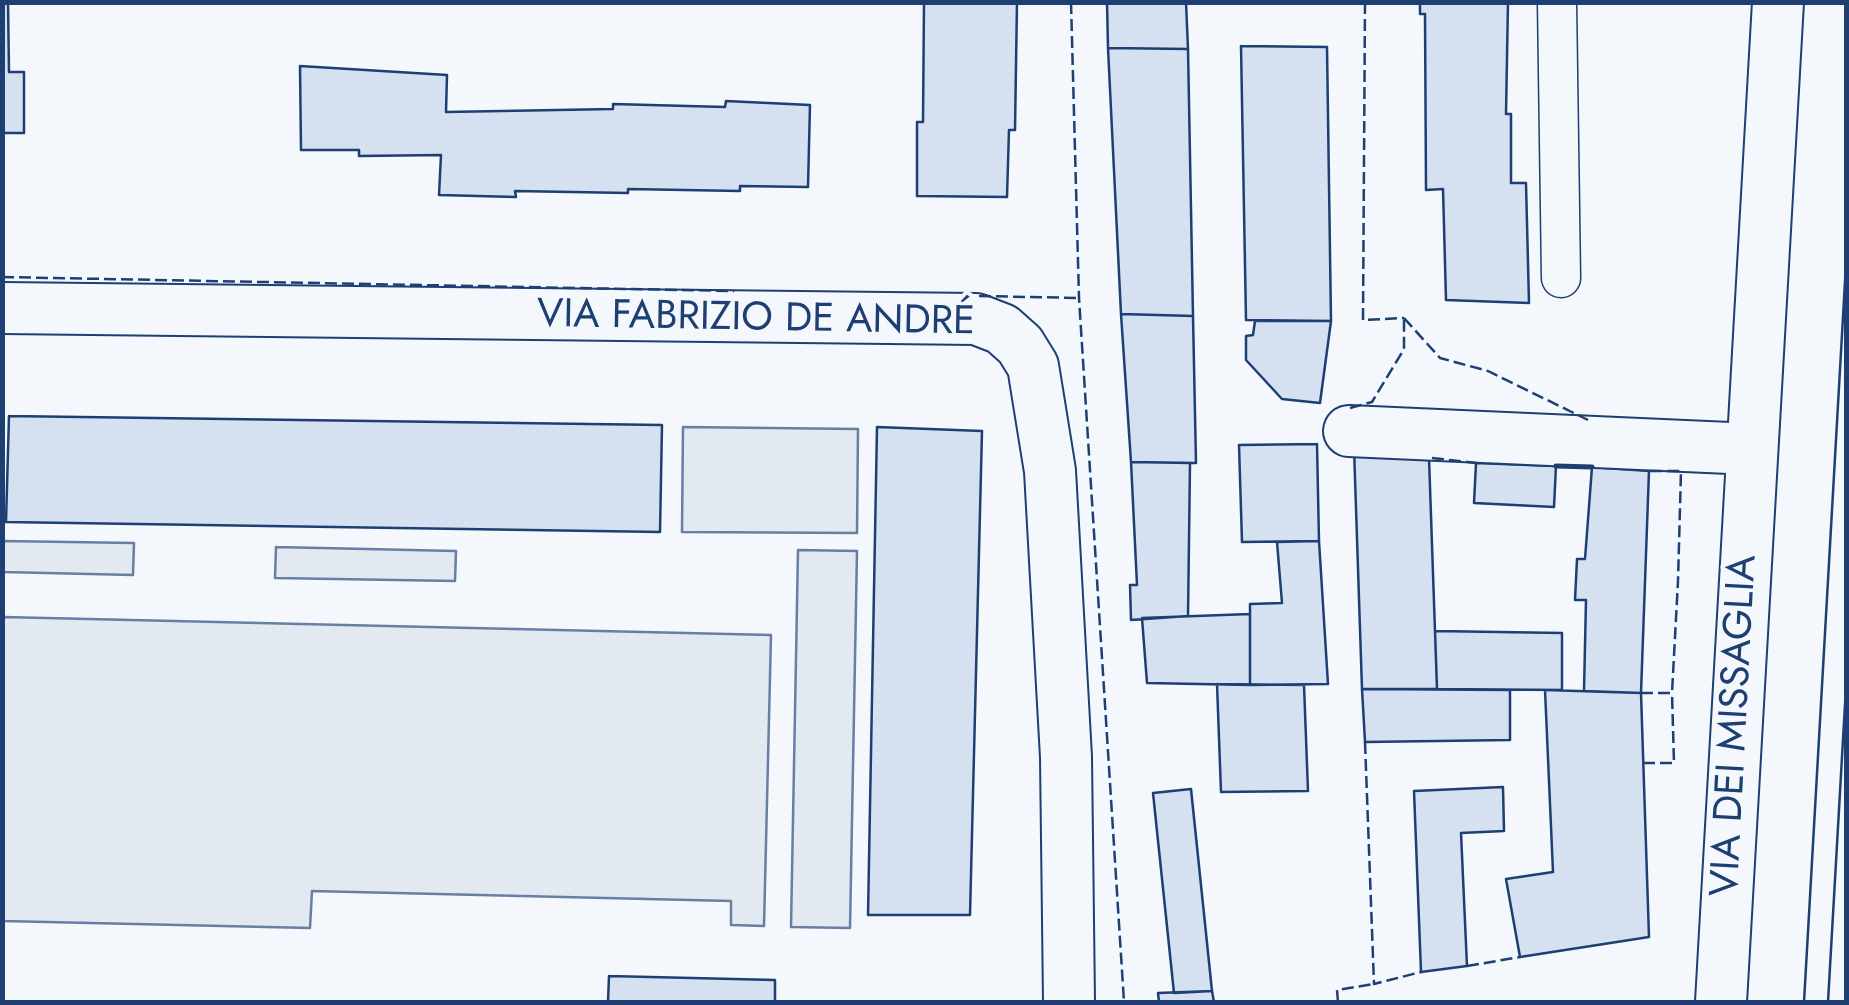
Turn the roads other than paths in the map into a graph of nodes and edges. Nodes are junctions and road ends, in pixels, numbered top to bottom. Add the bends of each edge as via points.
1 (1558, 2) edge
2 (1778, 2) edge
3 (1561, 278) dead end
4 (2, 308) edge
5 (1349, 431) dead end
6 (1752, 449) junction
7 (1069, 1002) edge
8 (1721, 1002) edge

1 - 3 street
2 - 6 street, VIA DEI MISSAGLIA
4 - 7 street, VIA FABRIZIO DE ANDRÉ via 976,319 1002,329 1033,366 1050,471 1066,757
5 - 6 street
6 - 8 street, VIA DEI MISSAGLIA

